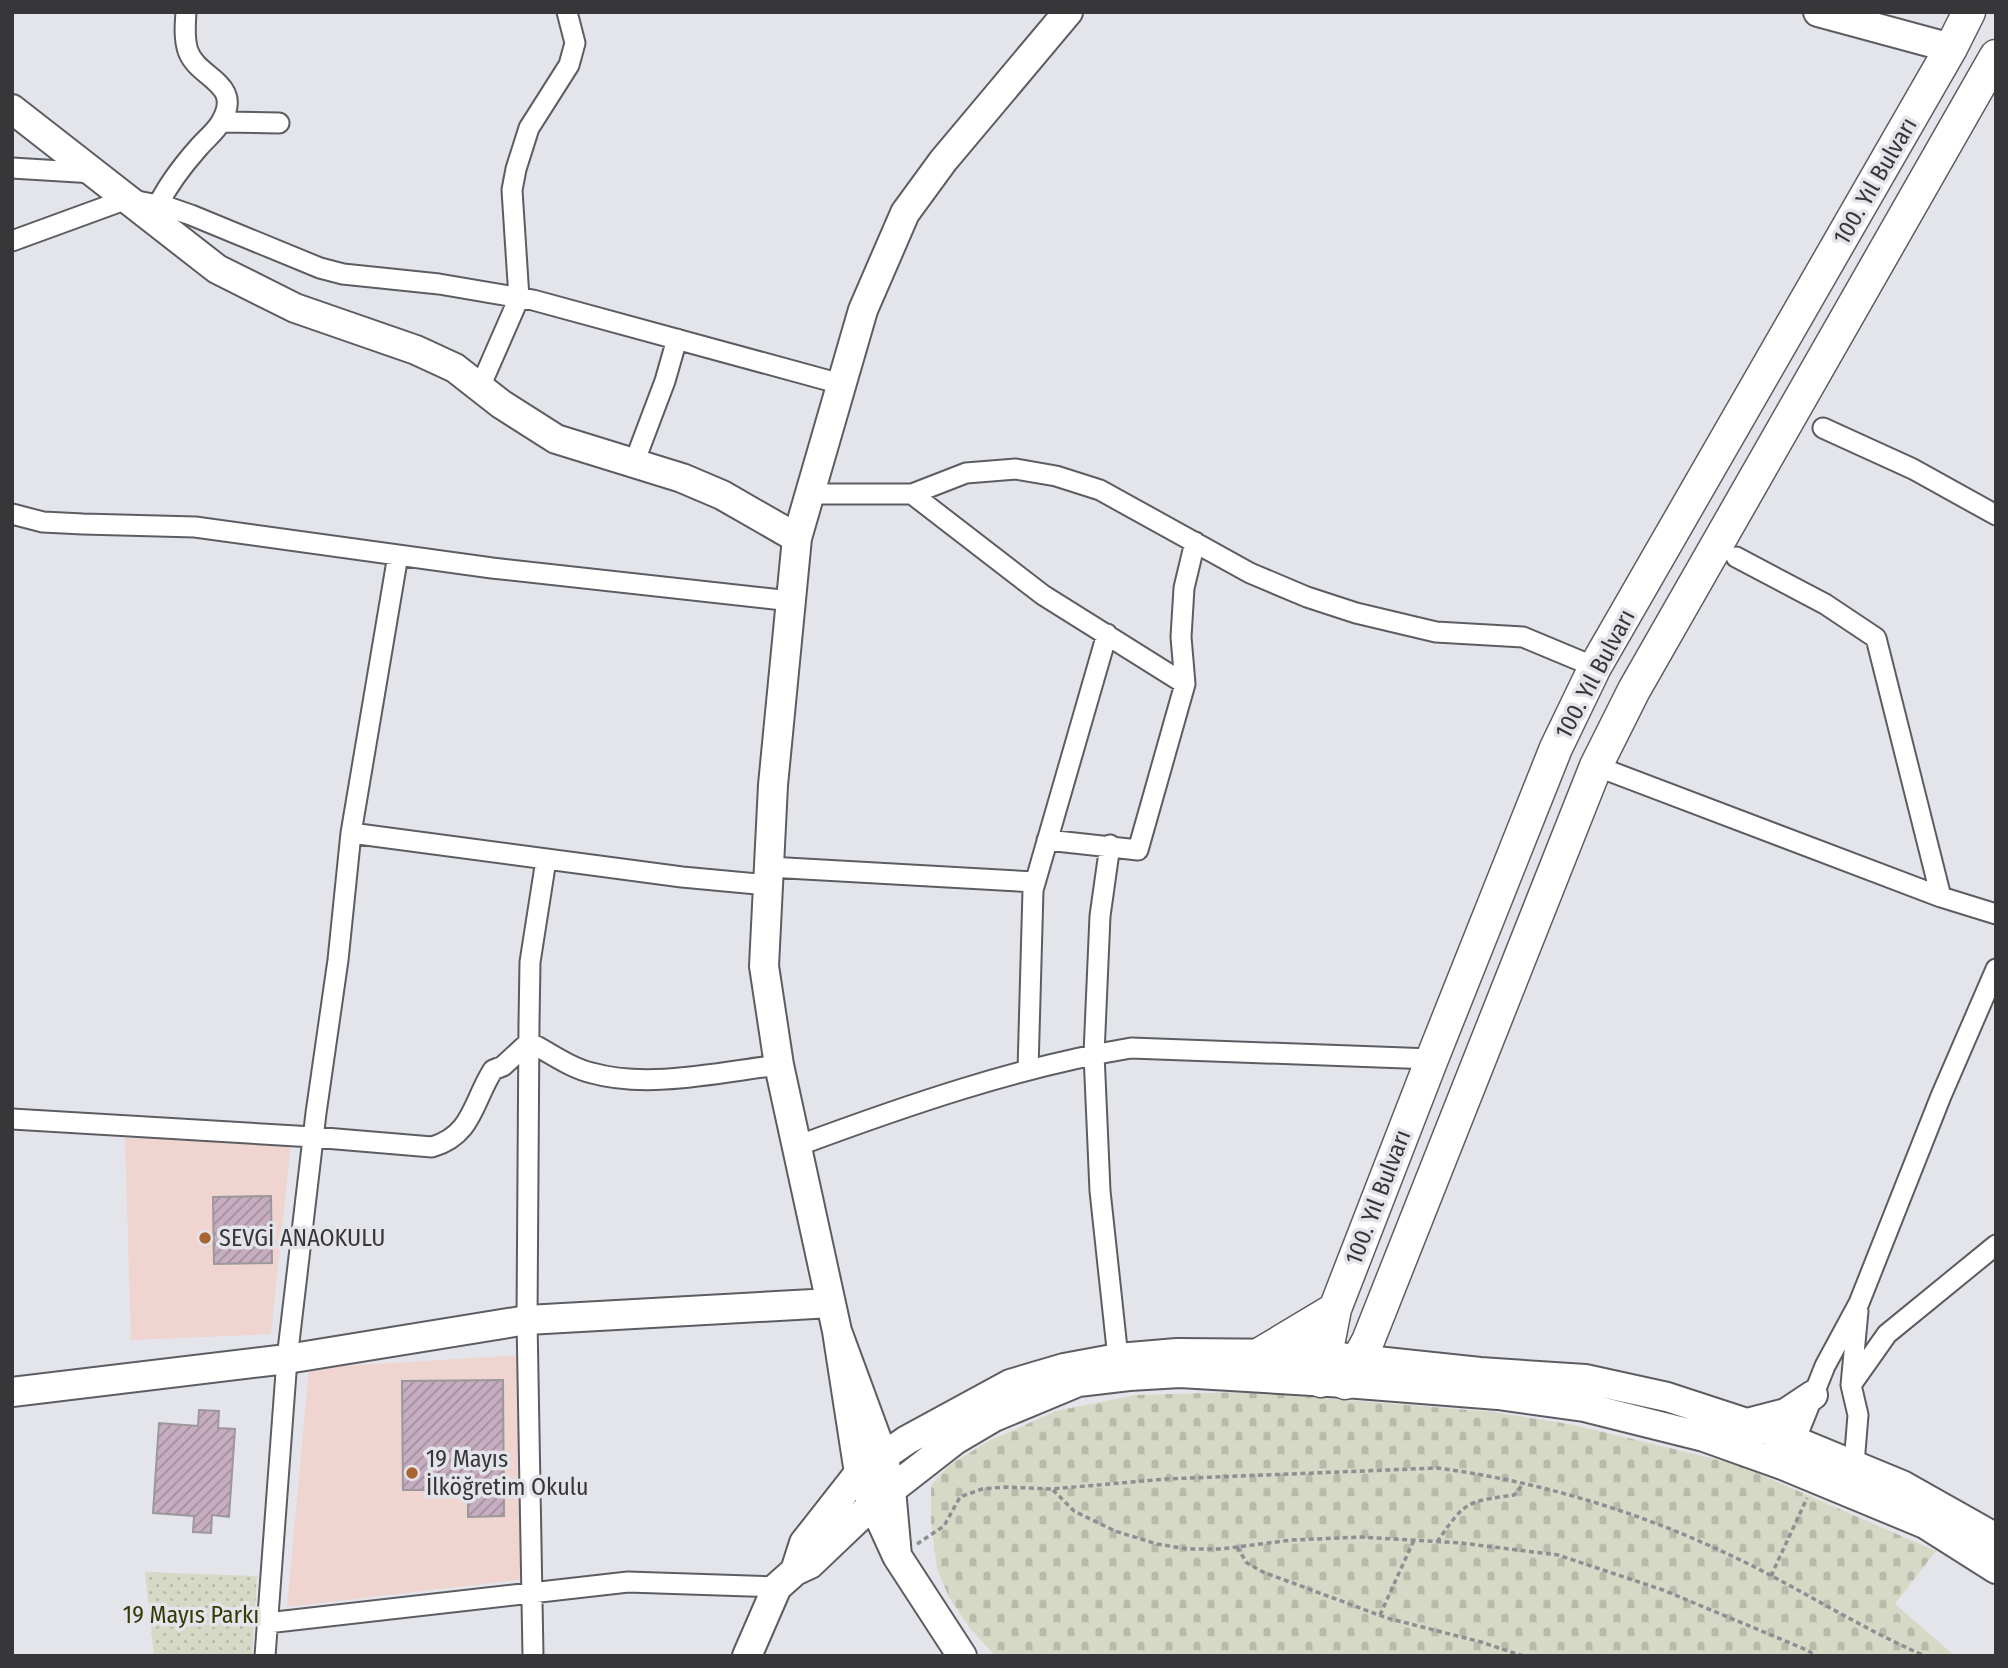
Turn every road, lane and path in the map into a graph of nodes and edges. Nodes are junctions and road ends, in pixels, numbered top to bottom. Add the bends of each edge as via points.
1 (186, 12) edge
2 (567, 12) edge
3 (1068, 12) edge
4 (1818, 12) edge
5 (1969, 12) edge
6 (1951, 48) junction
7 (1995, 57) edge
8 (12, 109) edge
9 (221, 122) junction
10 (279, 123) dead end
11 (12, 168) edge
12 (94, 173) junction
13 (127, 199) junction
14 (158, 205) junction
15 (12, 241) edge
16 (519, 298) junction
17 (677, 340) junction
18 (841, 384) junction
19 (480, 387) junction
20 (1823, 428) dead end
21 (634, 463) junction
22 (809, 494) junction
23 (912, 494) junction
24 (12, 514) edge
25 (1996, 514) edge
26 (797, 538) junction
27 (1195, 542) junction
28 (398, 555) junction
29 (1736, 557) dead end
30 (791, 601) junction
31 (1107, 634) junction
32 (1595, 667) junction
33 (1185, 684) junction
34 (1596, 766) junction
35 (351, 833) junction
36 (1047, 840) junction
37 (1110, 845) junction
38 (546, 860) junction
39 (769, 876) junction
40 (1035, 882) junction
41 (1941, 897) junction
42 (1996, 914) edge
43 (1996, 969) edge
44 (529, 1042) junction
45 (1094, 1054) junction
46 (1432, 1059) junction
47 (779, 1065) junction
48 (1028, 1070) junction
49 (12, 1119) edge
50 (313, 1137) junction
51 (797, 1146) junction
52 (1996, 1245) edge
53 (831, 1303) junction
54 (1859, 1303) junction
55 (1335, 1309) junction
56 (527, 1320) junction
57 (837, 1331) junction
58 (1260, 1354) junction
59 (1118, 1358) junction
60 (287, 1359) junction
61 (1338, 1370) junction
62 (1851, 1385) junction
63 (12, 1392) edge
64 (1813, 1395) junction
65 (1747, 1423) junction
66 (1790, 1453) junction
67 (883, 1457) junction
68 (1854, 1464) junction
69 (859, 1474) junction
70 (1523, 1484) junction
71 (1829, 1484) junction
72 (1052, 1489) junction
73 (882, 1497) junction
74 (1996, 1538) edge
75 (1414, 1540) junction
76 (1437, 1542) junction
77 (1237, 1547) junction
78 (897, 1556) junction
79 (1996, 1569) edge
80 (1771, 1576) junction
81 (786, 1579) junction
82 (532, 1592) junction
83 (1380, 1615) junction
84 (267, 1623) junction
85 (265, 1656) edge
86 (533, 1656) edge
87 (747, 1656) edge
88 (962, 1656) edge
89 (1523, 1656) edge
90 (1816, 1656) edge
91 (1926, 1656) edge

1 - 9 street via 188,52 223,87 227,104
2 - 16 street via 575,43 569,65 528,128 516,169
3 - 18 street via 905,213 863,310
4 - 6 street
5 - 6 main road, 100. Yıl Bulvarı
6 - 32 main road, 100. Yıl Bulvarı
7 - 34 main road, 100. Yıl Bulvarı via 1634,690
8 - 12 street
9 - 10 street
9 - 14 street via 170,183
11 - 12 street
12 - 13 street
13 - 14 street
13 - 15 street
13 - 19 street via 217,270 295,308 416,350 455,368
14 - 16 street via 343,274
16 - 17 street
16 - 19 street
17 - 18 street
17 - 21 street
18 - 22 street
19 - 21 street via 556,439
20 - 25 street
21 - 26 street via 722,495
22 - 23 street
22 - 26 street
23 - 27 street via 966,473 1016,469 1100,490
23 - 31 street via 1043,595
24 - 28 street via 56,523 195,527
26 - 30 street
27 - 32 street via 1250,573 1307,597 1436,632 1523,637
27 - 33 street via 1184,589 1181,637
28 - 30 street
28 - 35 street
29 - 41 street via 1825,604 1876,638
30 - 39 street
31 - 33 street
31 - 36 street
32 - 46 main road, 100. Yıl Bulvarı via 1556,748
33 - 37 street via 1138,850
34 - 41 street
34 - 61 main road, 100. Yıl Bulvarı via 1368,1340
35 - 38 street
35 - 50 street
36 - 37 street
36 - 40 street
37 - 45 street via 1100,916
38 - 39 street via 682,877
38 - 44 street via 530,962
39 - 40 street
39 - 47 street via 764,966
40 - 48 street
41 - 42 street
43 - 54 street
44 - 47 street via 590,1073 625,1078
44 - 50 street via 493,1070 470,1117 447,1143 432,1147
44 - 56 street
45 - 46 street via 1131,1048
45 - 48 street
45 - 59 street via 1100,1191
46 - 55 main road, 100. Yıl Bulvarı
47 - 51 street
48 - 51 street
49 - 50 street
50 - 60 street
51 - 53 street
52 - 62 street via 1887,1334
53 - 56 street
53 - 57 street
54 - 62 street
54 - 64 street
55 - 58 main road
55 - 61 main road, 100. Yıl Bulvarı
56 - 60 street
56 - 82 street
57 - 67 street
57 - 69 street
58 - 59 street
58 - 61 street
59 - 67 street via 1010,1384
60 - 63 street
60 - 84 street
61 - 65 street via 1585,1379 1667,1397
61 - 66 street via 1584,1407
61 - 73 street via 1180,1373 1078,1382 994,1417 955,1440
62 - 68 street via 1858,1415
64 - 65 street via 1786,1413
64 - 66 street
65 - 66 street
66 - 68 street
66 - 71 street
67 - 69 street
67 - 73 street
68 - 71 street
68 - 74 street via 1902,1485
69 - 73 street
69 - 81 street via 804,1543
70 - 72 path via 1437,1468 1166,1479
70 - 76 path via 1514,1495 1483,1498 1463,1508
70 - 80 path via 1609,1507 1680,1533
71 - 79 street via 1925,1524
71 - 80 path
72 - 77 path via 1074,1511 1146,1541 1188,1549
72 - 78 path via 982,1489 960,1497 944,1526
73 - 78 street
73 - 81 street via 810,1564
75 - 76 path
75 - 77 path via 1360,1537
75 - 83 path
76 - 90 path via 1558,1555 1663,1590
77 - 83 path via 1247,1563 1263,1572
78 - 88 street
80 - 91 path via 1860,1626
81 - 82 street via 628,1582
81 - 87 street
82 - 84 street
82 - 86 street
83 - 89 path
84 - 85 street

